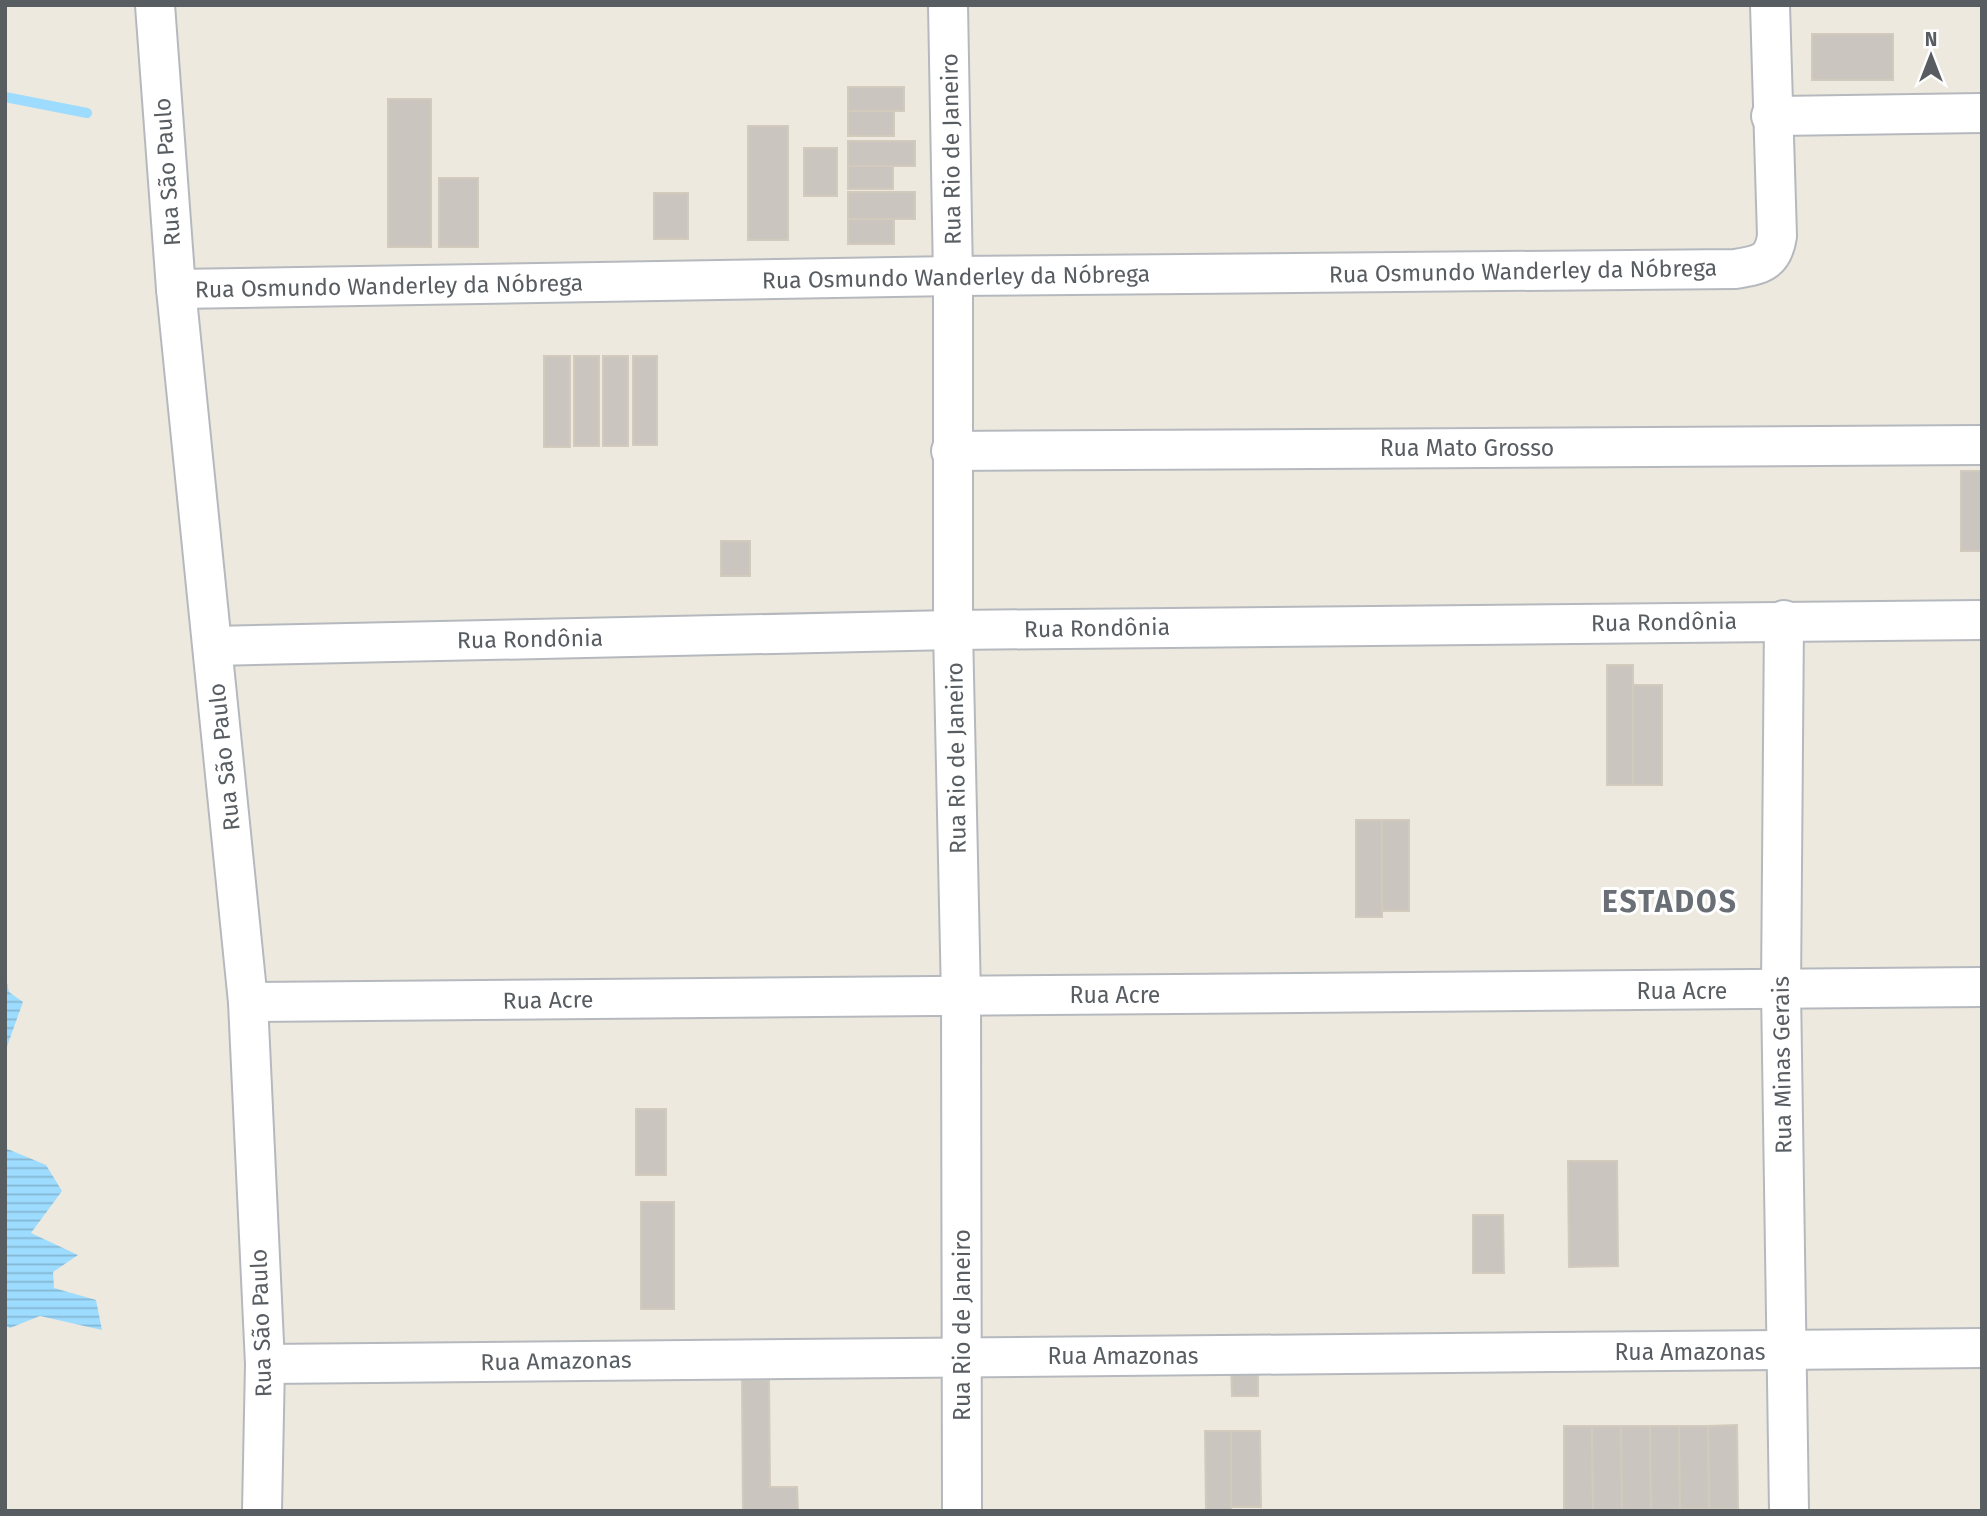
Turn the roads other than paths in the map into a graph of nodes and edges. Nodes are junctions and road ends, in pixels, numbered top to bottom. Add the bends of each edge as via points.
1 (155, 5) edge
2 (947, 5) edge
3 (1770, 5) edge
4 (1982, 113) edge
5 (1771, 116) junction
6 (953, 276) junction
7 (176, 289) junction
8 (1982, 444) edge
9 (951, 451) junction
10 (1784, 620) junction
11 (1982, 620) edge
12 (953, 630) junction
13 (213, 646) junction
14 (1982, 987) edge
15 (1781, 990) junction
16 (961, 996) junction
17 (248, 1003) junction
18 (1982, 1348) edge
19 (1786, 1352) junction
20 (962, 1356) junction
21 (265, 1364) junction
22 (262, 1511) edge
23 (962, 1511) edge
24 (1789, 1511) edge

1 - 7 street, Rua São Paulo
2 - 6 street, Rua Rio de Janeiro
3 - 5 street, Rua Osmundo Wanderley da Nóbrega
4 - 5 street
5 - 6 street, Rua Osmundo Wanderley da Nóbrega via 1775,247 1762,265 1735,269
6 - 7 street, Rua Osmundo Wanderley da Nóbrega
6 - 9 street, Rua Rio de Janeiro
7 - 13 street, Rua São Paulo
8 - 9 street, Rua Mato Grosso
9 - 12 street, Rua Rio de Janeiro
10 - 11 street, Rua Rondônia
10 - 12 street, Rua Rondônia
10 - 15 street, Rua Minas Gerais
12 - 13 street, Rua Rondônia
12 - 16 street, Rua Rio de Janeiro
13 - 17 street, Rua São Paulo
14 - 15 street, Rua Acre
15 - 16 street, Rua Acre
15 - 19 street, Rua Minas Gerais
16 - 17 street, Rua Acre
16 - 20 street, Rua Rio de Janeiro
17 - 21 street, Rua São Paulo
18 - 19 street, Rua Amazonas
19 - 20 street, Rua Amazonas
19 - 24 street, Rua Minas Gerais
20 - 21 street, Rua Amazonas
20 - 23 street, Rua Rio de Janeiro
21 - 22 street, Rua São Paulo

